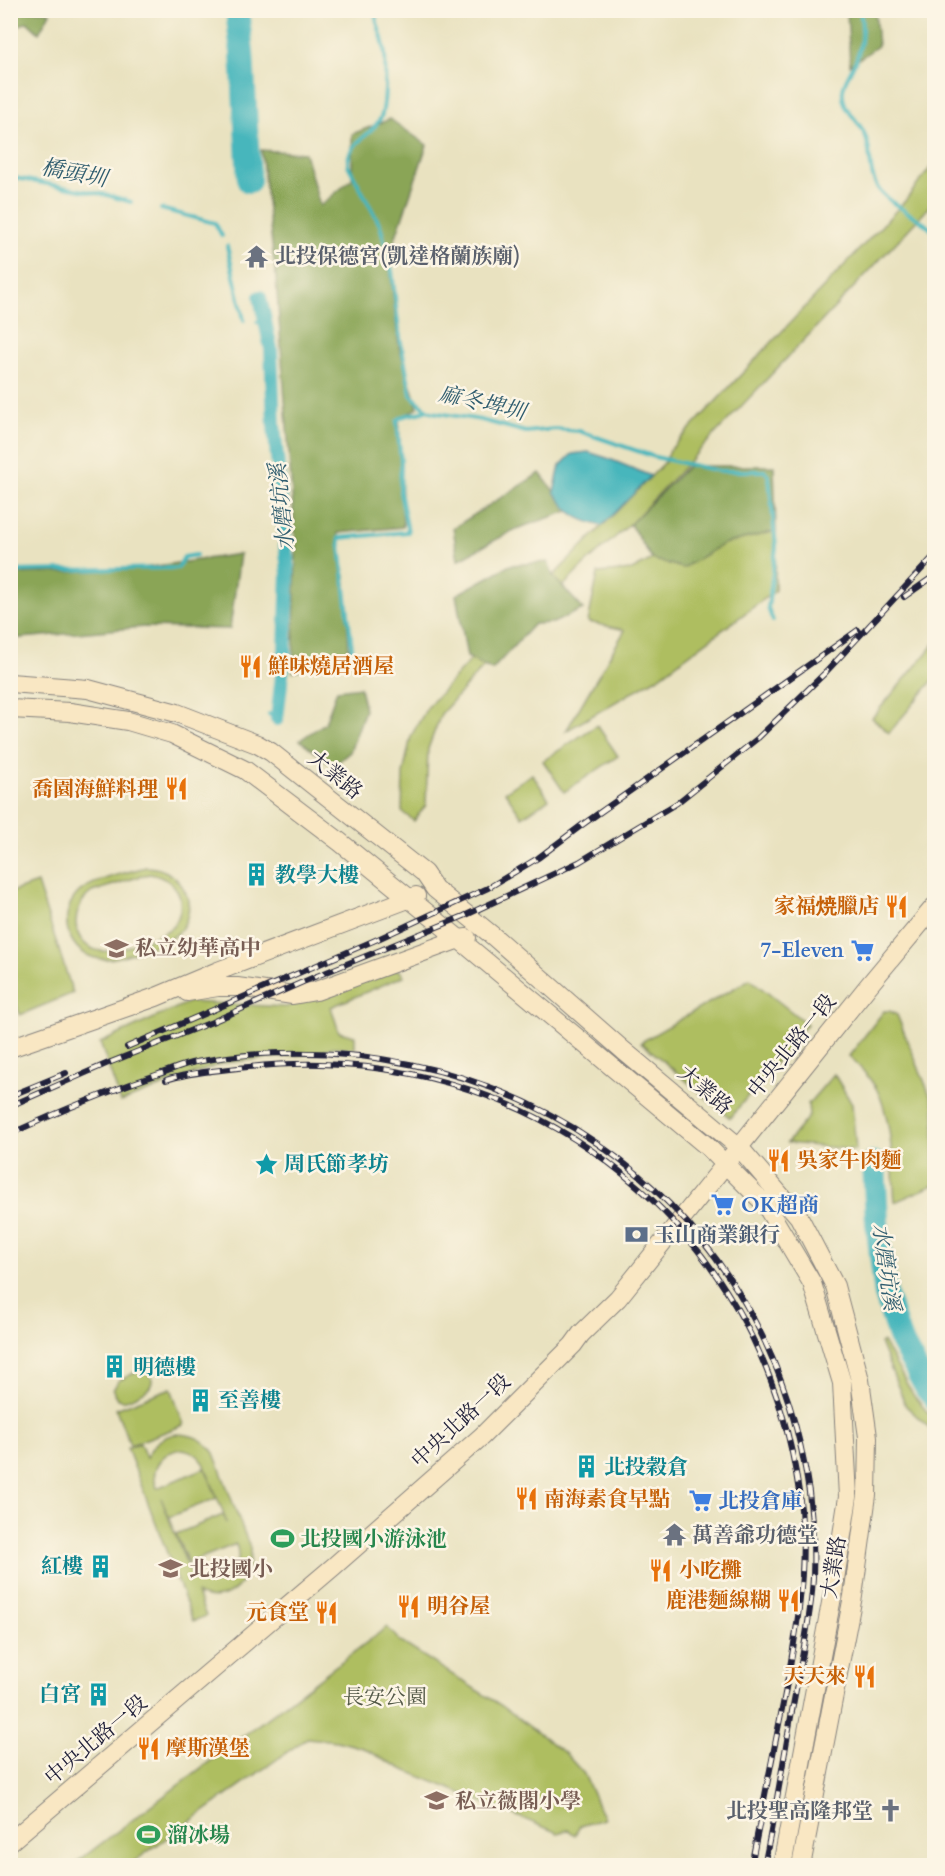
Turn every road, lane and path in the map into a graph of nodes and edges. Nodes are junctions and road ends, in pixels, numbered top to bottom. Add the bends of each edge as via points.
1 (10, 684) edge
2 (10, 709) edge
3 (435, 889) junction
4 (409, 898) junction
5 (934, 907) edge
6 (493, 936) junction
7 (459, 939) junction
8 (156, 997) junction
9 (10, 1048) edge
10 (739, 1147) junction
11 (726, 1164) junction
12 (10, 1842) edge
13 (782, 1866) edge
14 (801, 1866) edge

1 - 3 main road, 大業路 via 88,689 177,713 257,744 424,873
2 - 4 main road, 大業路 via 70,712 128,721 172,734 245,770
3 - 4 main road
3 - 6 main road, 大業路
4 - 7 main road, 大業路
4 - 8 main road
5 - 10 main road, 中央北路一段
6 - 7 main road
6 - 10 main road, 大業路
7 - 8 main road via 293,996 218,987
7 - 11 main road, 大業路
8 - 9 main road
10 - 11 main road, 中央北路一段
10 - 14 main road, 大業路 via 799,1217 835,1286 860,1380 868,1437 867,1495 853,1596
11 - 12 main road, 中央北路一段 via 618,1298 482,1436
11 - 13 main road, 大業路 via 765,1204 812,1283 842,1383 848,1497

